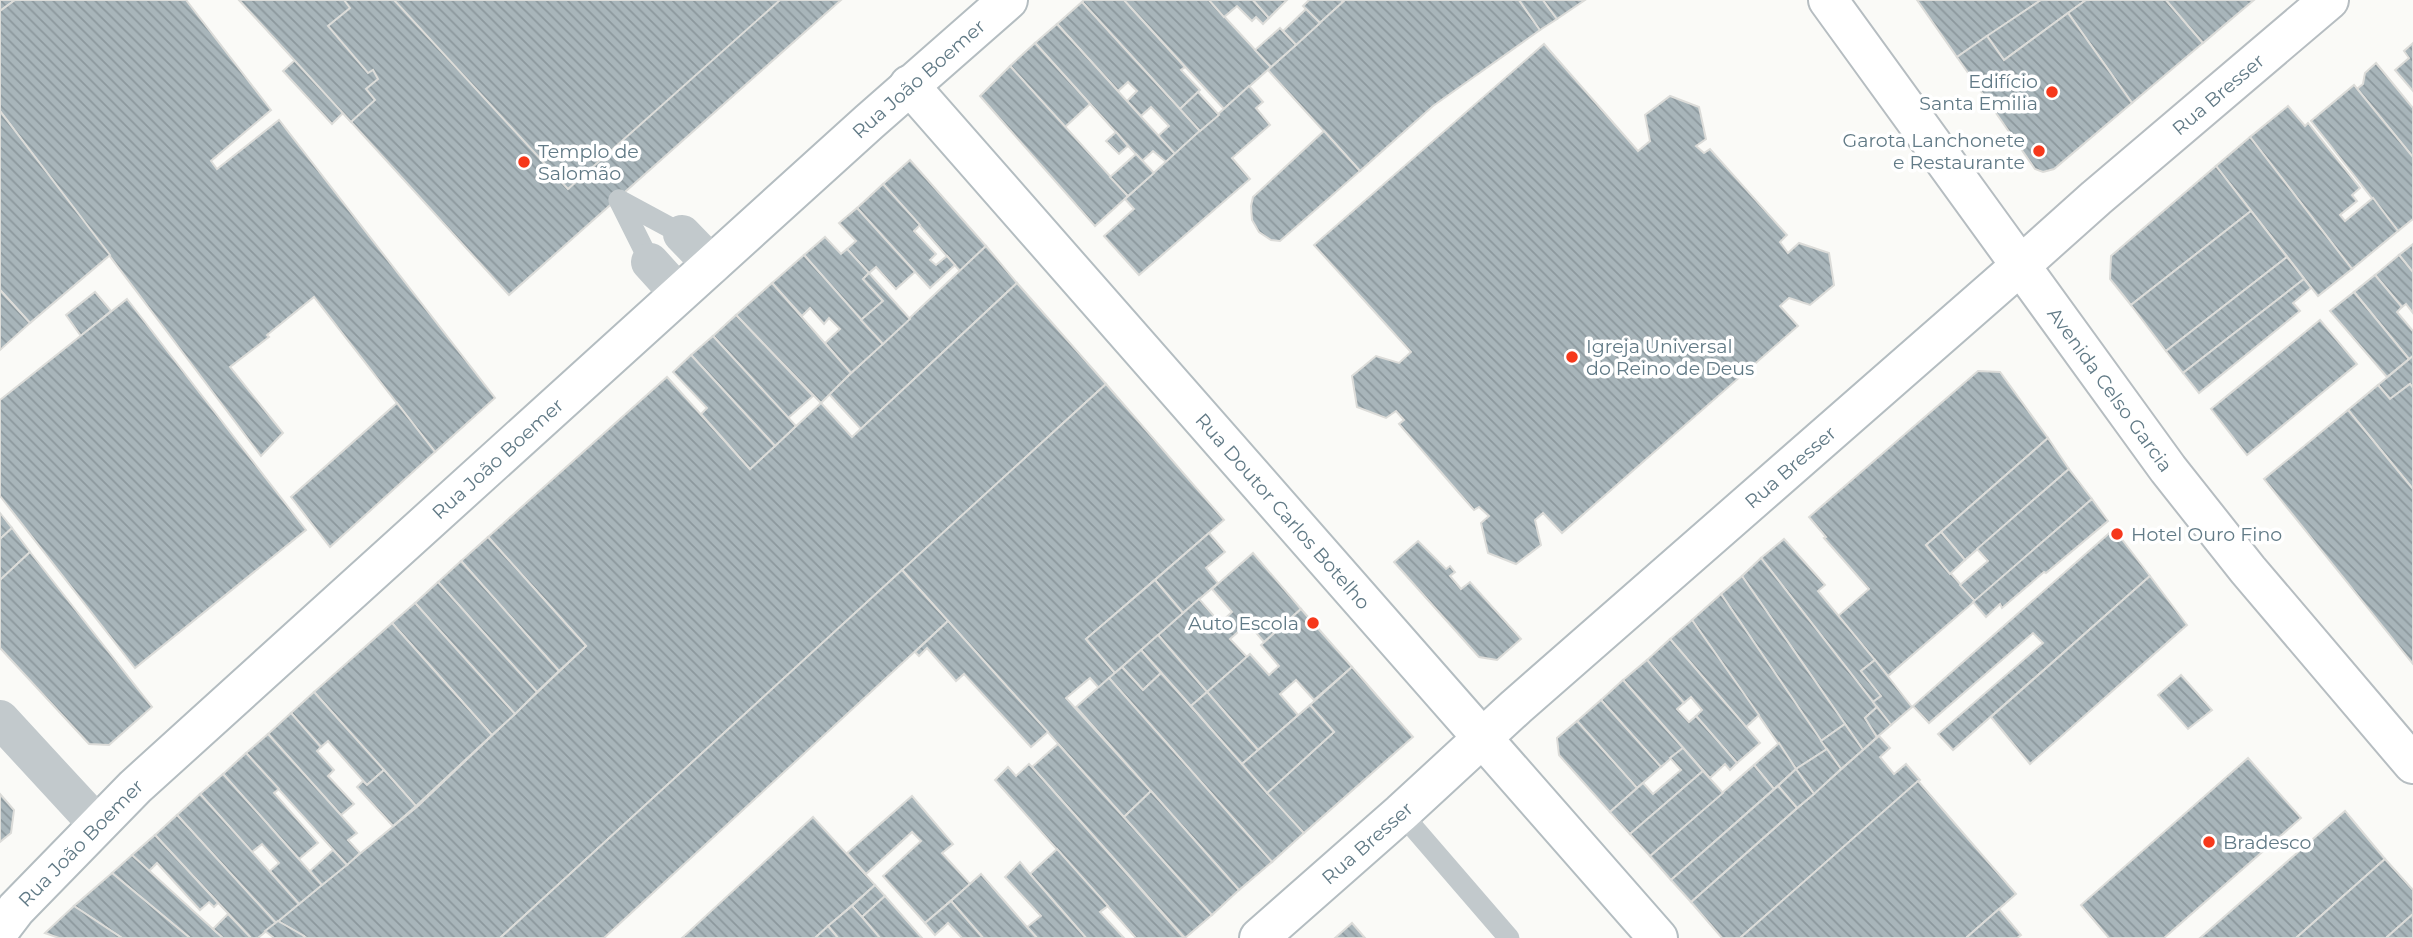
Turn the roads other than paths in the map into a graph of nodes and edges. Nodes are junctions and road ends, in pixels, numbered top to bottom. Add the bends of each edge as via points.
1 (1008, 0) edge
2 (1828, 0) edge
3 (2329, 0) edge
4 (909, 85) junction
5 (682, 234) joint
6 (650, 262) joint
7 (712, 265) junction
8 (2020, 266) junction
9 (680, 294) junction
10 (0, 719) edge
11 (1481, 739) junction
12 (2413, 764) edge
13 (1402, 813) junction
14 (97, 824) junction
15 (0, 930) edge
16 (1259, 938) edge
17 (1509, 938) edge
18 (1658, 938) edge

1 - 4 main road, Rua João Boemer
2 - 8 main road, Avenida Celso Garcia
3 - 8 main road, Rua Bresser
4 - 7 main road, Rua João Boemer
4 - 11 main road, Rua Doutor Carlos Botelho
5 - 6 lane via 618,200
5 - 7 street
6 - 9 street
7 - 9 main road, Rua João Boemer
8 - 11 main road, Rua Bresser
8 - 12 main road, Avenida Celso Garcia via 2168,469
9 - 14 main road, Rua João Boemer
10 - 14 street
11 - 13 main road, Rua Bresser
11 - 18 main road, Rua Doutor Carlos Botelho
13 - 16 main road, Rua Bresser
13 - 17 lane
14 - 15 main road, Rua João Boemer

